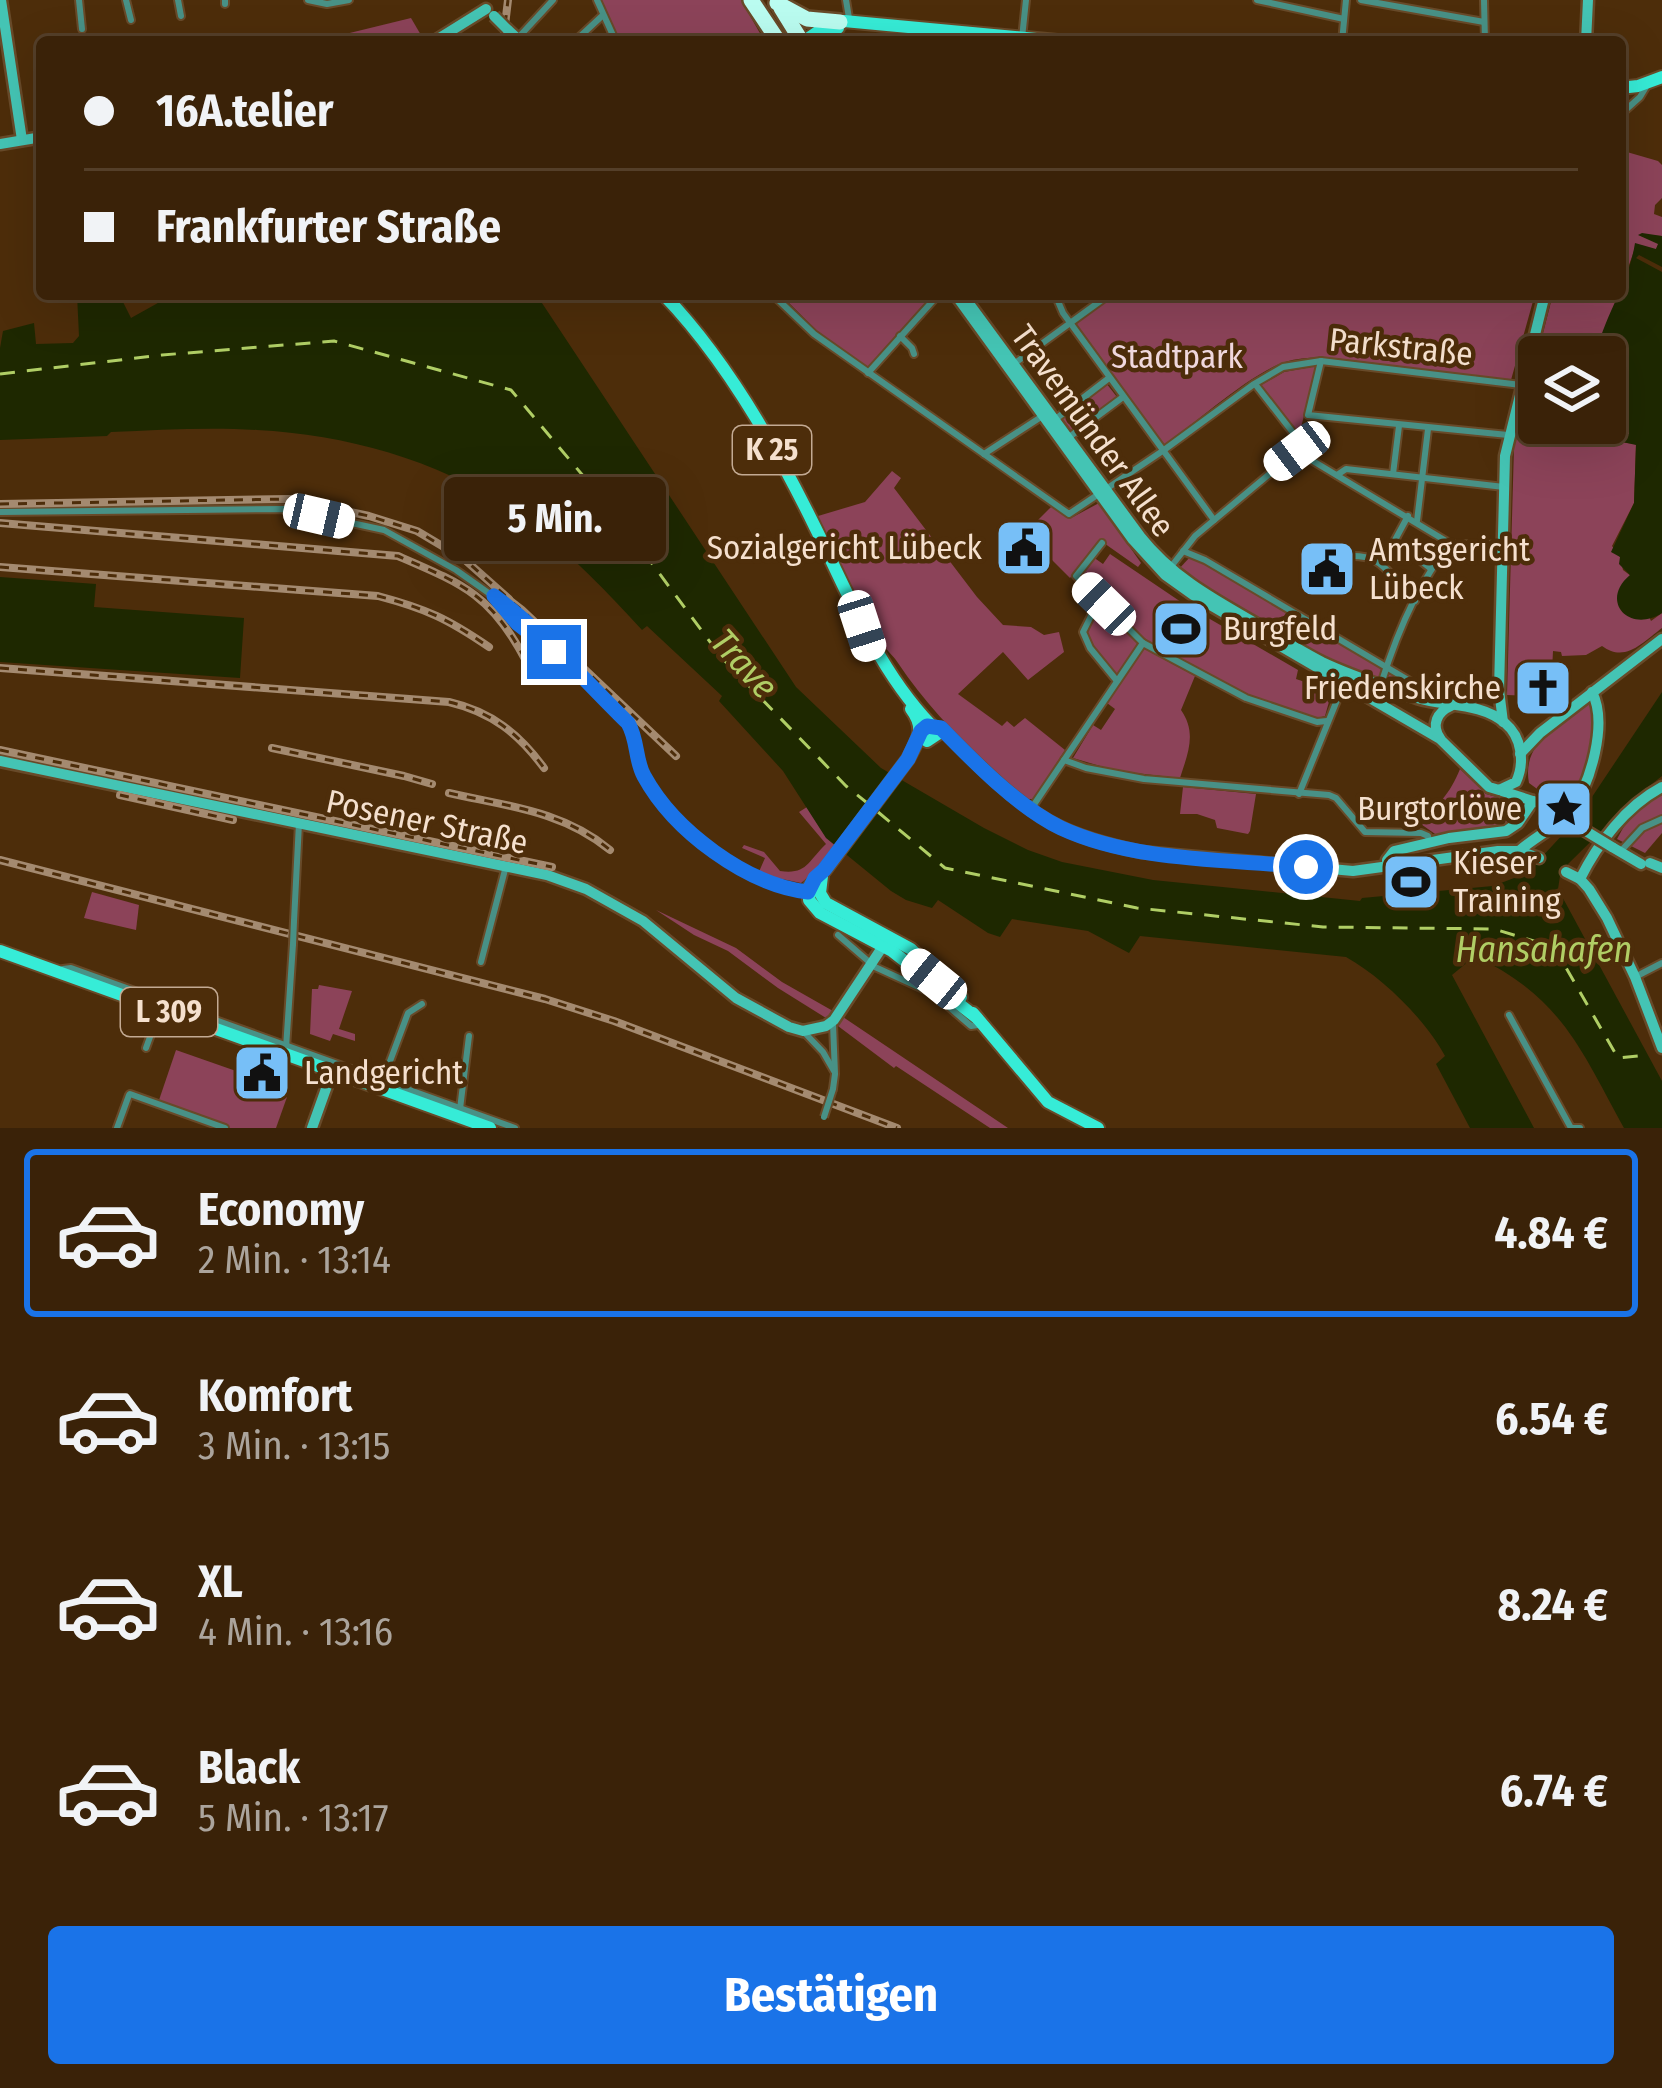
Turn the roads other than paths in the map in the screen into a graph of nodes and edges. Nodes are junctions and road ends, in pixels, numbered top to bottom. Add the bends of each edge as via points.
1 (1, 0) edge
2 (79, 0) edge
3 (126, 0) edge
4 (178, 0) edge
5 (308, 0) edge
6 (349, 0) edge
7 (553, 0) edge
8 (597, 0) edge
9 (846, 0) edge
10 (1026, 0) edge
11 (1257, 0) edge
12 (1346, 0) edge
13 (1361, 0) edge
14 (1484, 0) edge
15 (1591, 0) edge
16 (766, 3) edge
17 (486, 6) edge
18 (603, 15) junction
19 (181, 16) dead end
20 (1344, 19) junction
21 (131, 20) dead end
22 (845, 22) junction
23 (1484, 22) junction
24 (82, 29) dead end
25 (453, 36) edge
26 (515, 36) edge
27 (522, 36) edge
28 (580, 36) edge
29 (613, 36) edge
30 (788, 36) edge
31 (788, 36) edge
32 (800, 36) edge
33 (827, 36) edge
34 (923, 36) edge
35 (1022, 36) edge
36 (1343, 36) edge
37 (1484, 36) edge
38 (1589, 36) edge
39 (1661, 73) edge
40 (1626, 83) edge
41 (1647, 84) junction
42 (1626, 85) edge
43 (1626, 110) edge
44 (36, 138) edge
45 (22, 140) junction
46 (0, 144) edge
47 (669, 300) edge
48 (778, 300) edge
49 (933, 300) edge
50 (963, 300) edge
51 (1058, 300) edge
52 (1102, 300) edge
53 (1543, 300) edge
54 (1070, 323) junction
55 (900, 336) junction
56 (1534, 336) edge
57 (914, 354) dead end
58 (1321, 361) junction
59 (1011, 366) junction
60 (868, 373) junction
61 (1109, 378) junction
62 (1255, 384) junction
63 (1518, 385) edge
64 (1123, 397) junction
65 (1518, 397) edge
66 (1049, 418) junction
67 (1399, 426) junction
68 (1428, 429) junction
69 (1508, 435) junction
70 (1065, 440) junction
71 (1299, 447) junction
72 (1164, 450) junction
73 (984, 454) junction
74 (1393, 474) junction
75 (1337, 475) junction
76 (1422, 478) junction
77 (1504, 487) junction
78 (1103, 492) junction
79 (0, 512) edge
80 (1408, 516) junction
81 (1214, 520) junction
82 (1417, 522) junction
83 (1102, 543) dead end
84 (1451, 544) junction
85 (1503, 545) junction
86 (1183, 550) junction
87 (1340, 557) dead end
88 (1163, 568) junction
89 (1431, 569) junction
90 (1415, 601) junction
91 (1104, 604) junction
92 (861, 623) junction
93 (1662, 639) edge
94 (1143, 643) junction
95 (1385, 667) junction
96 (1117, 681) junction
97 (1344, 683) junction
98 (1381, 684) junction
99 (1592, 692) junction
100 (1502, 697) junction
101 (1439, 703) junction
102 (1454, 704) junction
103 (1482, 711) junction
104 (1327, 721) junction
105 (1503, 722) junction
106 (934, 730) junction
107 (1540, 733) junction
108 (1516, 737) junction
109 (1440, 739) junction
110 (1520, 754) junction
111 (1064, 760) junction
112 (0, 761) edge
113 (1518, 779) junction
114 (1662, 787) edge
115 (1499, 790) junction
116 (1299, 794) junction
117 (1538, 803) junction
118 (1031, 809) junction
119 (1662, 819) edge
120 (299, 823) junction
121 (1429, 842) junction
122 (1519, 851) junction
123 (1620, 851) junction
124 (1539, 858) dead end
125 (1651, 864) edge
126 (506, 866) junction
127 (1387, 867) junction
128 (1566, 872) dead end
129 (1580, 879) junction
130 (813, 894) junction
131 (854, 929) junction
132 (838, 935) dead end
133 (886, 941) junction
134 (847, 945) junction
135 (0, 950) edge
136 (481, 962) dead end
137 (1662, 963) edge
138 (871, 964) junction
139 (53, 970) junction
140 (1634, 976) junction
141 (422, 1004) dead end
142 (160, 1009) junction
143 (1509, 1016) dead end
144 (836, 1017) junction
145 (979, 1020) junction
146 (803, 1031) junction
147 (470, 1036) dead end
148 (1661, 1040) edge
149 (146, 1048) dead end
150 (286, 1050) junction
151 (332, 1072) junction
152 (835, 1074) junction
153 (383, 1080) junction
154 (460, 1108) junction
155 (117, 1128) edge
156 (225, 1128) edge
157 (312, 1128) edge
158 (490, 1128) edge
159 (514, 1128) edge
160 (821, 1128) edge
161 (1098, 1128) edge
162 (1580, 1128) edge

1 - 45 main road
2 - 24 street
3 - 21 street
4 - 19 street
5 - 6 street
7 - 27 street
8 - 18 street
9 - 22 street
10 - 35 street
11 - 20 street
12 - 20 street
13 - 23 street
14 - 23 street
15 - 38 main road
16 - 22 highway
16 - 30 highway
16 - 31 highway
17 - 25 main road
17 - 26 main road, bridge
18 - 28 street
18 - 29 street
20 - 36 street
22 - 32 main road
22 - 33 main road
22 - 34 main road
23 - 37 street
39 - 40 main road
39 - 41 main road
41 - 42 main road
41 - 43 street
44 - 45 main road
45 - 46 main road
47 - 92 main road, K 25 via 732,380
48 - 60 street
49 - 55 street
50 - 59 main road, Travemünder Allee
51 - 54 street
52 - 54 street
53 - 56 main road
54 - 59 street
54 - 61 street
55 - 57 street
55 - 60 street
58 - 62 street, Parkstraße via 1283,367
58 - 63 street, Parkstraße
58 - 67 street via 1308,415
59 - 66 main road, Travemünder Allee
60 - 73 street
61 - 64 street
61 - 66 street
62 - 71 street
62 - 72 street, Parkstraße
64 - 70 street
64 - 72 street
65 - 69 main road
66 - 70 main road, Travemünder Allee
66 - 73 street
67 - 68 street
67 - 74 street
68 - 69 street
68 - 76 street
69 - 77 main road
70 - 78 main road, Travemünder Allee
71 - 75 street
71 - 81 street
72 - 78 street, Parkstraße
72 - 81 street
73 - 78 street via 1069,514
74 - 75 street
74 - 76 street
75 - 80 street
76 - 77 street
76 - 82 street
77 - 85 main road
78 - 88 main road, Travemünder Allee
79 - 130 street via 287,509 384,530 494,596 578,669 633,730 646,779 684,825 747,874 800,900
80 - 82 street
80 - 89 street via 1396,543
81 - 86 street
82 - 84 street
83 - 91 street via 1076,576
84 - 85 street
84 - 89 street
85 - 100 main road
86 - 88 street
86 - 95 street
87 - 90 street via 1379,561
88 - 97 main road, Travemünder Allee via 1193,596
88 - 98 main road, Travemünder Allee via 1316,658
89 - 90 street
90 - 95 street
91 - 94 street
91 - 96 street via 1083,632
92 - 106 main road, K 25
92 - 106 main road, K 25 via 877,668
93 - 99 main road
94 - 96 street
94 - 104 street via 1246,698
95 - 98 street
95 - 101 street
96 - 111 street
97 - 104 street
97 - 109 main road, Travemünder Allee
98 - 101 main road, Travemünder Allee
99 - 107 main road
99 - 122 main road via 1597,728 1586,783 1570,811
100 - 103 main road
100 - 105 main road
101 - 102 main road, Travemünder Allee
102 - 103 main road, Travemünder Allee
102 - 109 main road via 1436,719
103 - 105 main road, Travemünder Allee
104 - 116 street
105 - 108 main road
106 - 118 main road
106 - 130 main road via 815,878
107 - 108 main road
107 - 110 main road
108 - 110 main road
109 - 115 main road, Travemünder Allee
110 - 113 main road
111 - 116 street via 1144,779
111 - 118 street
112 - 120 main road, Posener Straße
113 - 115 main road
113 - 117 main road
114 - 129 main road via 1632,807
115 - 117 main road
116 - 121 street via 1333,796 1365,832 1421,833
117 - 121 main road via 1506,831
117 - 123 main road, bridge
118 - 127 main road via 1059,827 1141,852 1353,871
119 - 123 street
120 - 126 main road, Posener Straße
120 - 150 street, bridge
121 - 127 main road via 1394,850
122 - 124 main road
122 - 127 main road
123 - 125 main road
126 - 136 street
126 - 146 main road, Posener Straße via 614,904 736,998
128 - 129 main road
129 - 140 main road
130 - 131 main road via 820,914
130 - 133 main road
131 - 133 main road
131 - 134 street
132 - 134 street
133 - 138 main road
133 - 145 main road
133 - 145 main road
134 - 138 street
135 - 139 main road, L 309
137 - 140 street
138 - 144 main road
138 - 145 street via 934,994 973,1028
139 - 142 main road, L 309
139 - 150 street via 71,968
140 - 148 main road
141 - 153 street via 408,1013
142 - 149 street
142 - 150 main road, L 309
143 - 162 street via 1571,1128
144 - 146 main road
144 - 152 street
145 - 161 main road via 1048,1102
146 - 152 street, Posener Straße
147 - 154 street
150 - 151 main road, L 309
150 - 153 street
151 - 157 main road
151 - 158 main road, L 309
152 - 160 street, bridge
153 - 154 street
154 - 159 street
155 - 156 street via 130,1093

